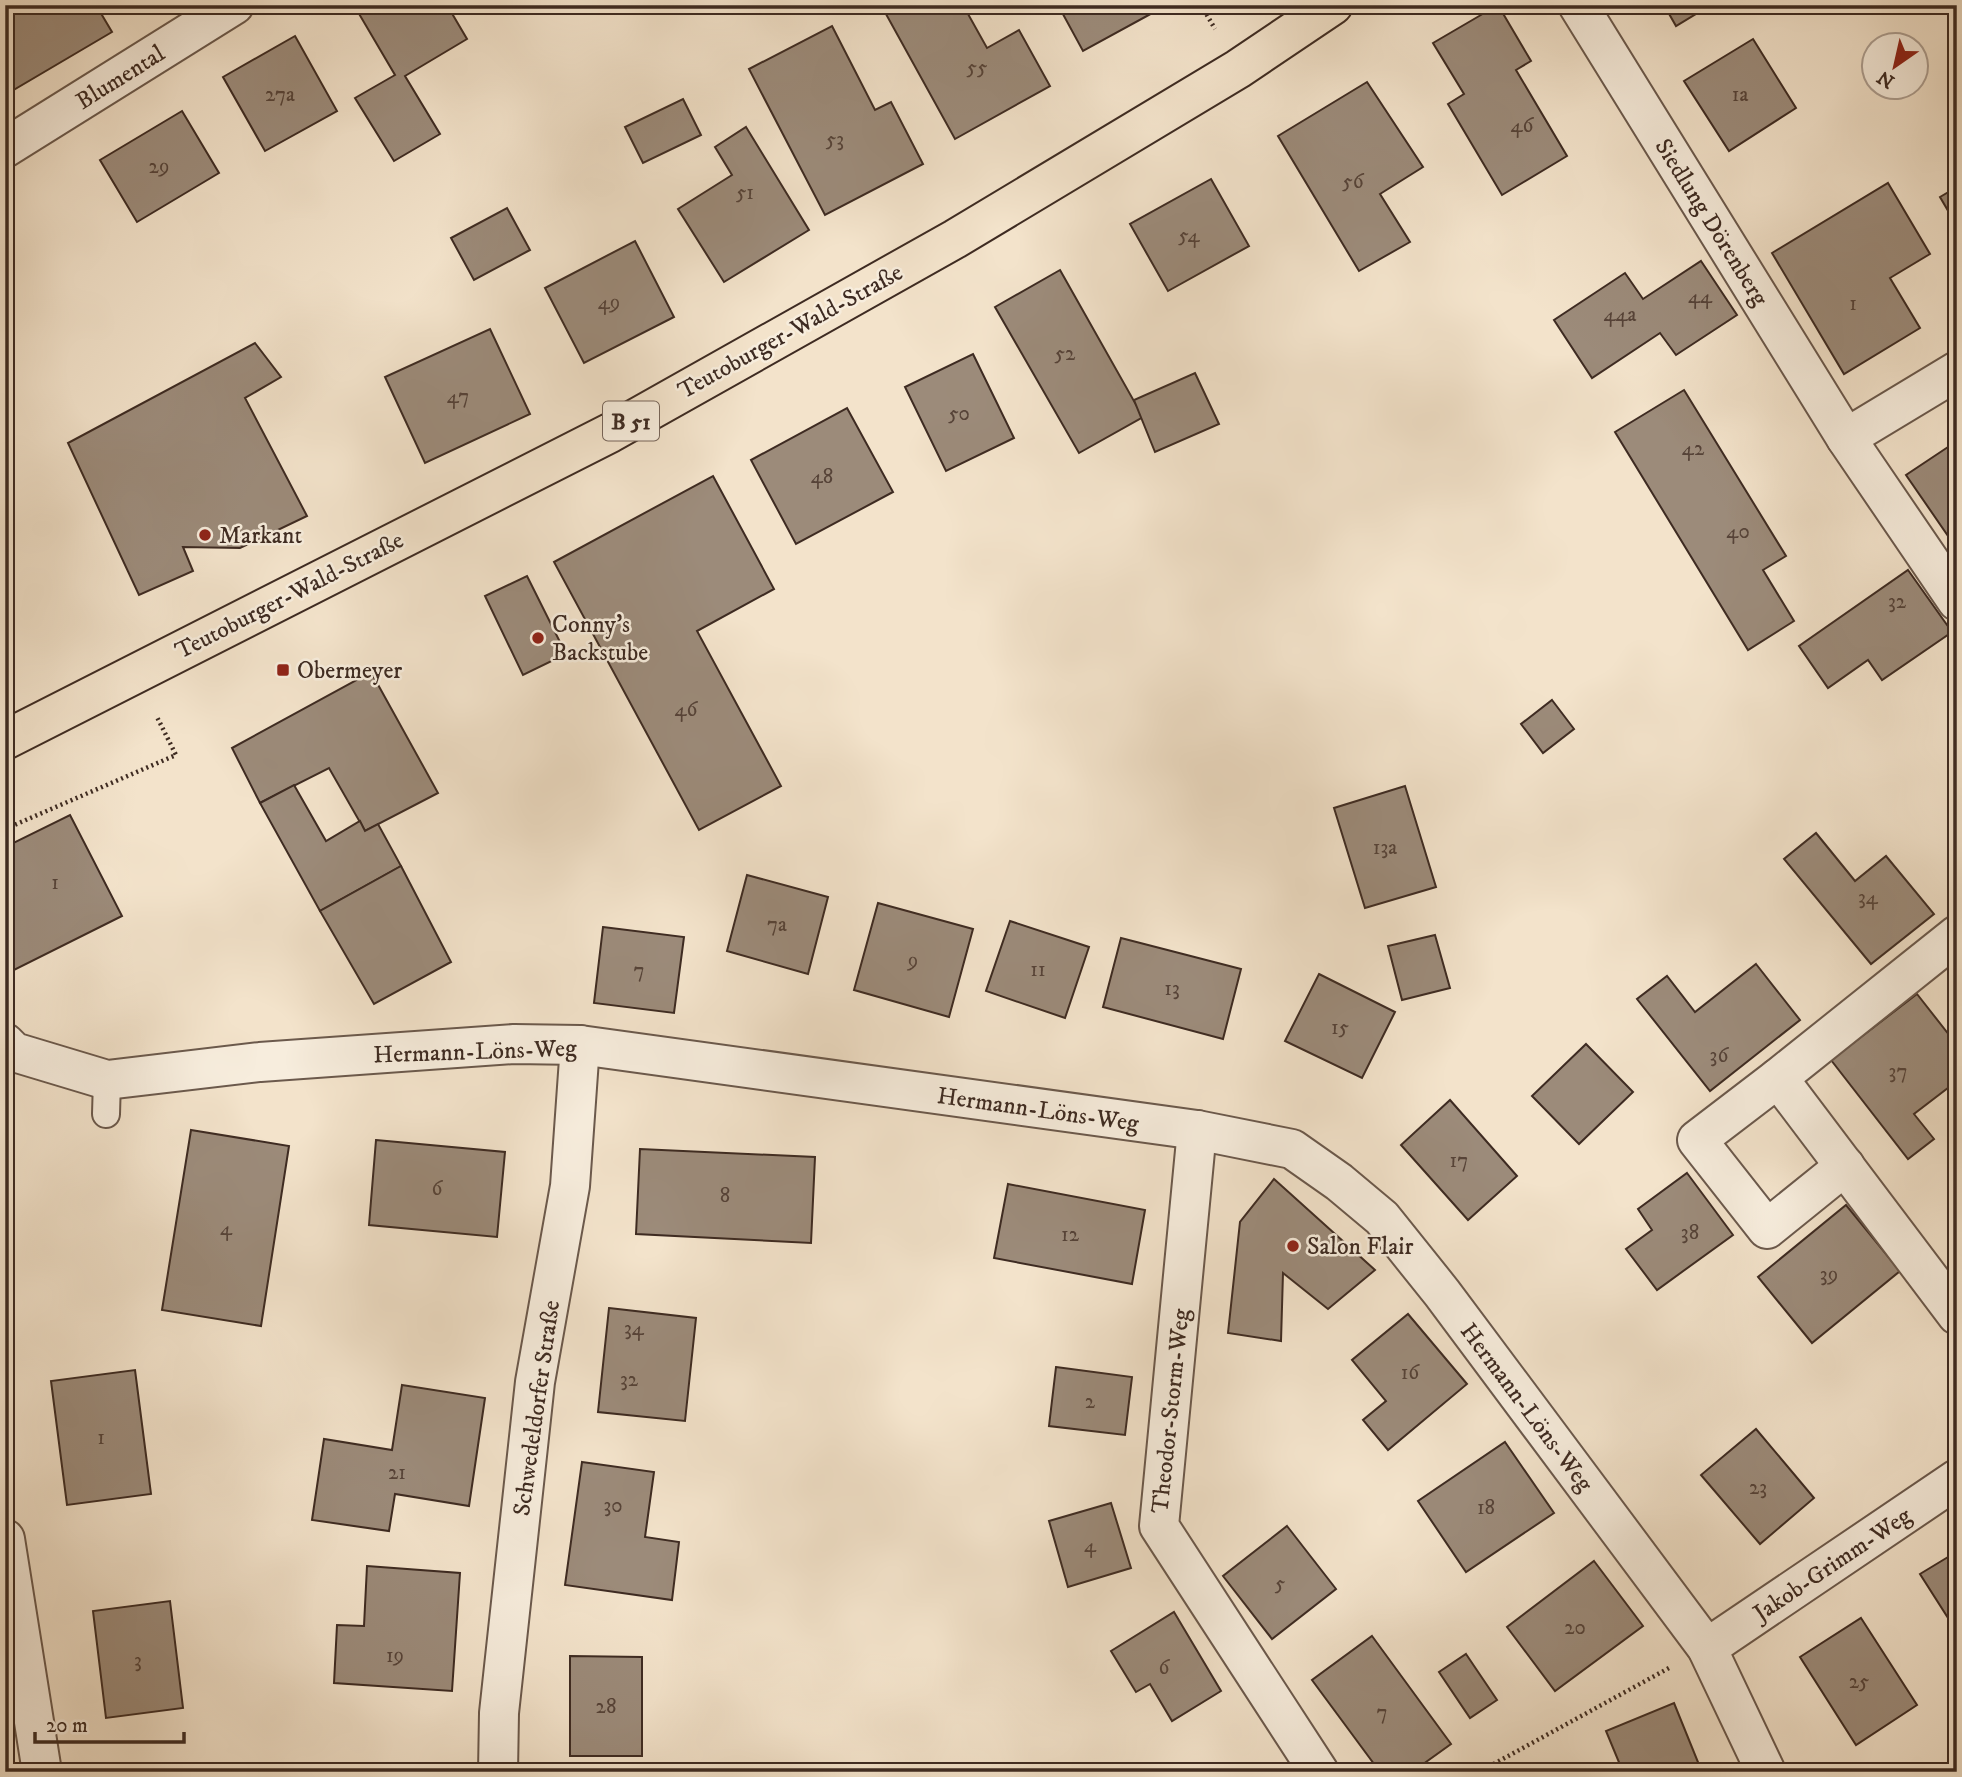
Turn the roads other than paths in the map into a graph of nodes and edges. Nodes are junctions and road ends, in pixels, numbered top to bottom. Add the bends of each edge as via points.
1 (234, 5) edge
2 (1333, 5) edge
3 (1578, 5) edge
4 (5, 148) edge
5 (1957, 371) edge
6 (1846, 438) junction
7 (1957, 601) edge
8 (5, 740) edge
9 (1957, 935) edge
10 (580, 1045) junction
11 (8, 1055) edge
12 (1778, 1078) junction
13 (1198, 1130) junction
14 (1845, 1166) junction
15 (1957, 1315) edge
16 (1957, 1479) edge
17 (5, 1539) edge
18 (1707, 1648) junction
19 (42, 1772) edge
20 (498, 1772) edge
21 (1320, 1772) edge
22 (1766, 1772) edge

1 - 4 street, Blumental
2 - 8 main road, Teutoburger-Wald-Straße / B 51 via 1238,69 955,239 610,433
3 - 6 street, Siedlung Dörenberg
5 - 6 street
6 - 7 street, Siedlung Dörenberg
9 - 12 street
10 - 11 street, Hermann-Löns-Weg via 514,1044 260,1062 107,1097
10 - 13 street, Hermann-Löns-Weg
10 - 20 street, Schwedeldorfer Straße via 570,1186 535,1382 499,1713
12 - 14 street
12 - 14 street via 1698,1140 1767,1230
13 - 18 street, Hermann-Löns-Weg via 1292,1149 1382,1219
13 - 21 street, Theodor-Storm-Weg via 1159,1526
14 - 15 street
16 - 18 street, Jakob-Grimm-Weg
17 - 19 street
18 - 22 street, Hermann-Löns-Weg

